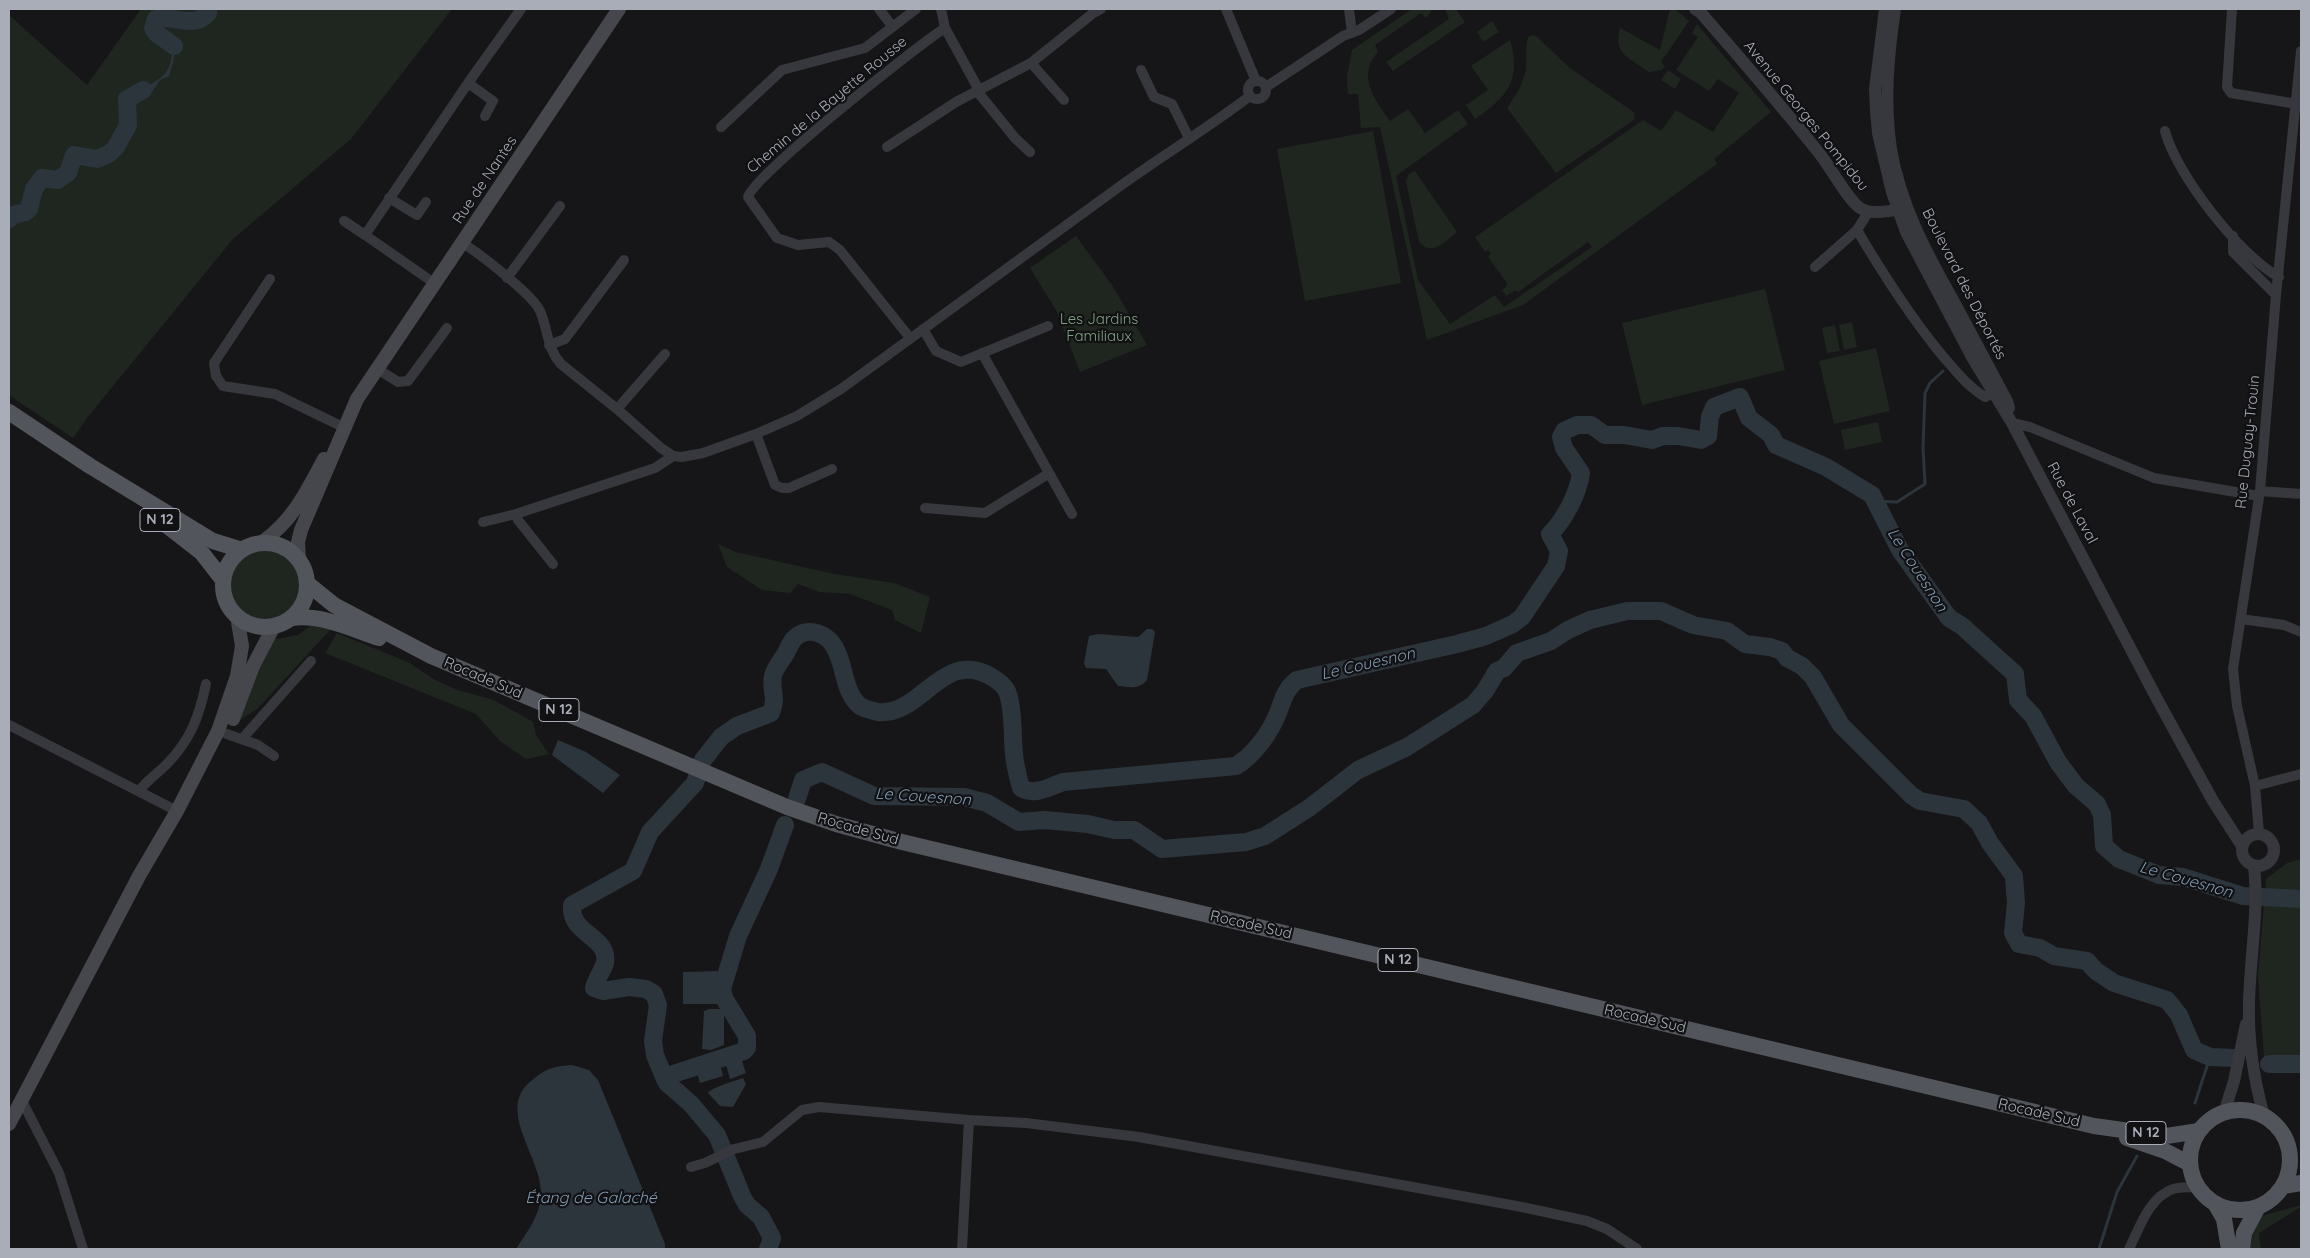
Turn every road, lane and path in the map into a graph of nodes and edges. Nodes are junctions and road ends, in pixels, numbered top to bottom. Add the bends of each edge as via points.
1 (520, 9) edge
2 (619, 9) edge
3 (879, 9) edge
4 (916, 9) edge
5 (941, 9) edge
6 (1101, 9) edge
7 (1226, 9) edge
8 (1349, 9) edge
9 (1391, 9) edge
10 (1695, 9) edge
11 (1885, 9) edge
12 (1895, 9) edge
13 (2232, 9) edge
14 (892, 26) junction
15 (945, 28) junction
16 (1352, 32) junction
17 (2301, 51) edge
18 (1031, 62) junction
19 (1141, 70) dead end
20 (1256, 81) junction
21 (468, 83) junction
22 (1266, 87) junction
23 (978, 91) junction
24 (1250, 96) junction
25 (1064, 100) dead end
26 (2297, 104) junction
27 (485, 116) dead end
28 (721, 127) dead end
29 (2165, 131) dead end
30 (1189, 138) junction
31 (2297, 145) edge
32 (887, 147) dead end
33 (1030, 152) dead end
34 (389, 198) junction
35 (426, 202) dead end
36 (560, 206) dead end
37 (1902, 209) junction
38 (1869, 211) junction
39 (344, 221) dead end
40 (1857, 230) junction
41 (365, 235) junction
42 (2233, 236) junction
43 (462, 243) junction
44 (624, 260) dead end
45 (1815, 267) dead end
46 (2279, 277) junction
47 (507, 278) junction
48 (270, 279) dead end
49 (434, 284) junction
50 (2276, 295) junction
51 (1048, 326) dead end
52 (447, 328) dead end
53 (923, 329) junction
54 (910, 338) junction
55 (549, 345) junction
56 (665, 354) dead end
57 (982, 354) junction
58 (376, 368) junction
59 (1993, 393) junction
60 (617, 409) junction
61 (9, 412) edge
62 (2012, 422) junction
63 (343, 427) junction
64 (756, 434) junction
65 (336, 443) junction
66 (673, 456) junction
67 (90, 466) junction
68 (832, 469) dead end
69 (1048, 474) junction
70 (2259, 493) junction
71 (2301, 494) edge
72 (925, 508) dead end
73 (516, 514) junction
74 (1072, 514) dead end
75 (483, 522) dead end
76 (262, 542) junction
77 (242, 550) junction
78 (299, 559) junction
79 (553, 564) dead end
80 (223, 580) junction
81 (308, 584) junction
82 (236, 616) junction
83 (292, 618) junction
84 (2240, 619) junction
85 (274, 626) junction
86 (2301, 632) edge
87 (431, 656) junction
88 (312, 661) dead end
89 (206, 684) dead end
90 (222, 721) junction
91 (9, 725) edge
92 (227, 734) junction
93 (242, 739) junction
94 (274, 756) dead end
95 (2301, 774) edge
96 (2255, 786) junction
97 (139, 791) junction
98 (177, 811) junction
99 (2249, 839) junction
100 (2258, 866) junction
101 (2249, 1009) junction
102 (21, 1099) junction
103 (2224, 1113) junction
104 (2264, 1116) junction
105 (968, 1120) junction
106 (9, 1124) edge
107 (2094, 1126) junction
108 (2199, 1131) junction
109 (2295, 1154) edge
110 (2190, 1164) junction
111 (691, 1167) dead end
112 (2301, 1183) edge
113 (2283, 1186) junction
114 (2197, 1187) junction
115 (2216, 1205) junction
116 (2258, 1207) junction
117 (83, 1249) edge
118 (962, 1249) edge
119 (1637, 1249) edge
120 (2129, 1249) edge
121 (2229, 1249) edge
122 (2242, 1249) edge

1 - 21 street
2 - 43 main road, Rue de Nantes
3 - 14 street
4 - 14 street
5 - 15 street
6 - 18 street
7 - 20 street
8 - 16 street
9 - 16 street
10 - 38 street, Avenue Georges Pompidou via 1785,110 1855,203
11 - 37 street, Boulevard des Déportés via 1875,89 1876,112 1878,133
12 - 37 street, Boulevard des Déportés via 1887,100 1891,149
13 - 26 street via 2226,87 2231,93
14 - 28 street via 864,48 782,70
15 - 23 street
15 - 54 street, Chemin de la Bayette Rousse via 847,104 772,168 750,190 748,197 777,238 798,245 829,242 840,250
16 - 22 street
17 - 26 street, Rue Duguay-Trouin
18 - 23 street
18 - 25 street
19 - 30 street via 1154,97 1172,104
20 - 22 street
20 - 24 street via 1249,85
21 - 27 street via 493,101
21 - 34 street
22 - 24 street via 1260,99
23 - 32 street
23 - 33 street
24 - 30 street
26 - 31 street, Rue Duguay-Trouin
29 - 42 street via 2182,169
30 - 53 street
31 - 46 street, Rue Duguay-Trouin
34 - 35 street via 417,215
34 - 41 street
36 - 47 street
37 - 38 street, Avenue Georges Pompidou
37 - 59 street, Boulevard des Déportés via 1906,232
37 - 62 street, Boulevard des Déportés via 2007,401
38 - 40 street
39 - 41 street
40 - 45 street
40 - 59 street via 1914,321 1974,390 1984,397
41 - 49 street
42 - 46 street via 2254,259
42 - 50 street via 2233,252
43 - 47 street
43 - 49 main road, Rue de Nantes
44 - 55 street via 565,339
46 - 50 street, Rue Duguay-Trouin
47 - 55 street via 540,309
48 - 63 street via 214,363 216,376 223,386 275,394
49 - 58 main road, Rue de Nantes
50 - 70 street, Rue Duguay-Trouin
51 - 57 street
52 - 58 street via 408,381 398,382
53 - 54 street
53 - 57 street via 936,351 961,362
54 - 64 street via 841,389 797,416
55 - 60 street via 561,364
56 - 60 street
57 - 69 street
58 - 63 main road, Rue de Nantes
59 - 62 street, Rue de Laval
60 - 66 street
61 - 67 main road, N 12
62 - 70 street via 2154,478
62 - 99 street, Rue de Laval via 2213,801 2228,822
63 - 65 main road, Rue de Nantes
64 - 66 street via 691,456
64 - 68 street via 774,485 788,488
65 - 76 main road, Rue de Nantes via 328,450 294,513 284,526
65 - 78 main road, Rue de Nantes via 334,458 300,534
66 - 73 street via 655,468
67 - 77 main road, N 12 via 213,542
67 - 80 main road, N 12 via 202,553
69 - 72 street via 985,513
69 - 74 street
70 - 71 street
70 - 84 street, Rue Duguay-Trouin
73 - 75 street
73 - 79 street
76 - 77 main road
76 - 78 main road via 283,546
77 - 80 main road via 229,563
78 - 81 main road via 306,571
80 - 82 main road via 225,600
81 - 83 main road via 306,599
81 - 87 main road, Rocade Sud / N 12 via 334,605
82 - 85 main road via 254,626
82 - 90 main road via 242,646 237,676
83 - 85 main road
83 - 87 main road, Rocade Sud / N 12 via 304,616 325,620
84 - 86 street via 2284,625
84 - 96 street, Rue Duguay-Trouin via 2233,669
85 - 92 main road via 253,666
87 - 107 main road, Rocade Sud / N 12 via 787,807 902,842
88 - 93 street
89 - 97 street via 200,713 185,746
90 - 92 main road
90 - 98 main road
91 - 97 street
92 - 93 street
92 - 98 main road via 192,794
93 - 94 street
95 - 96 street
96 - 99 street, Rue Duguay-Trouin
97 - 98 street
98 - 102 main road
99 - 100 street via 2243,856 2249,864
99 - 100 street via 2268,837 2274,846 2270,861
100 - 101 street
101 - 103 street
101 - 104 street via 2256,1086
102 - 106 main road
102 - 117 street via 59,1173
103 - 104 main road via 2238,1110
103 - 108 main road
104 - 109 main road via 2280,1130
105 - 111 street via 819,1107 802,1110 763,1142 734,1149
105 - 118 street
105 - 119 street via 1026,1123 1140,1137 1522,1207 1587,1220
107 - 108 main road, Rocade Sud / N 12 via 2166,1136
107 - 110 main road, Rocade Sud / N 12 via 2165,1151
108 - 110 main road via 2191,1147
109 - 113 main road
110 - 114 main road
112 - 113 main road
113 - 116 main road
114 - 115 main road
114 - 120 street via 2175,1189 2154,1203
115 - 116 main road via 2237,1210
115 - 121 main road via 2224,1219
116 - 122 main road via 2244,1233

